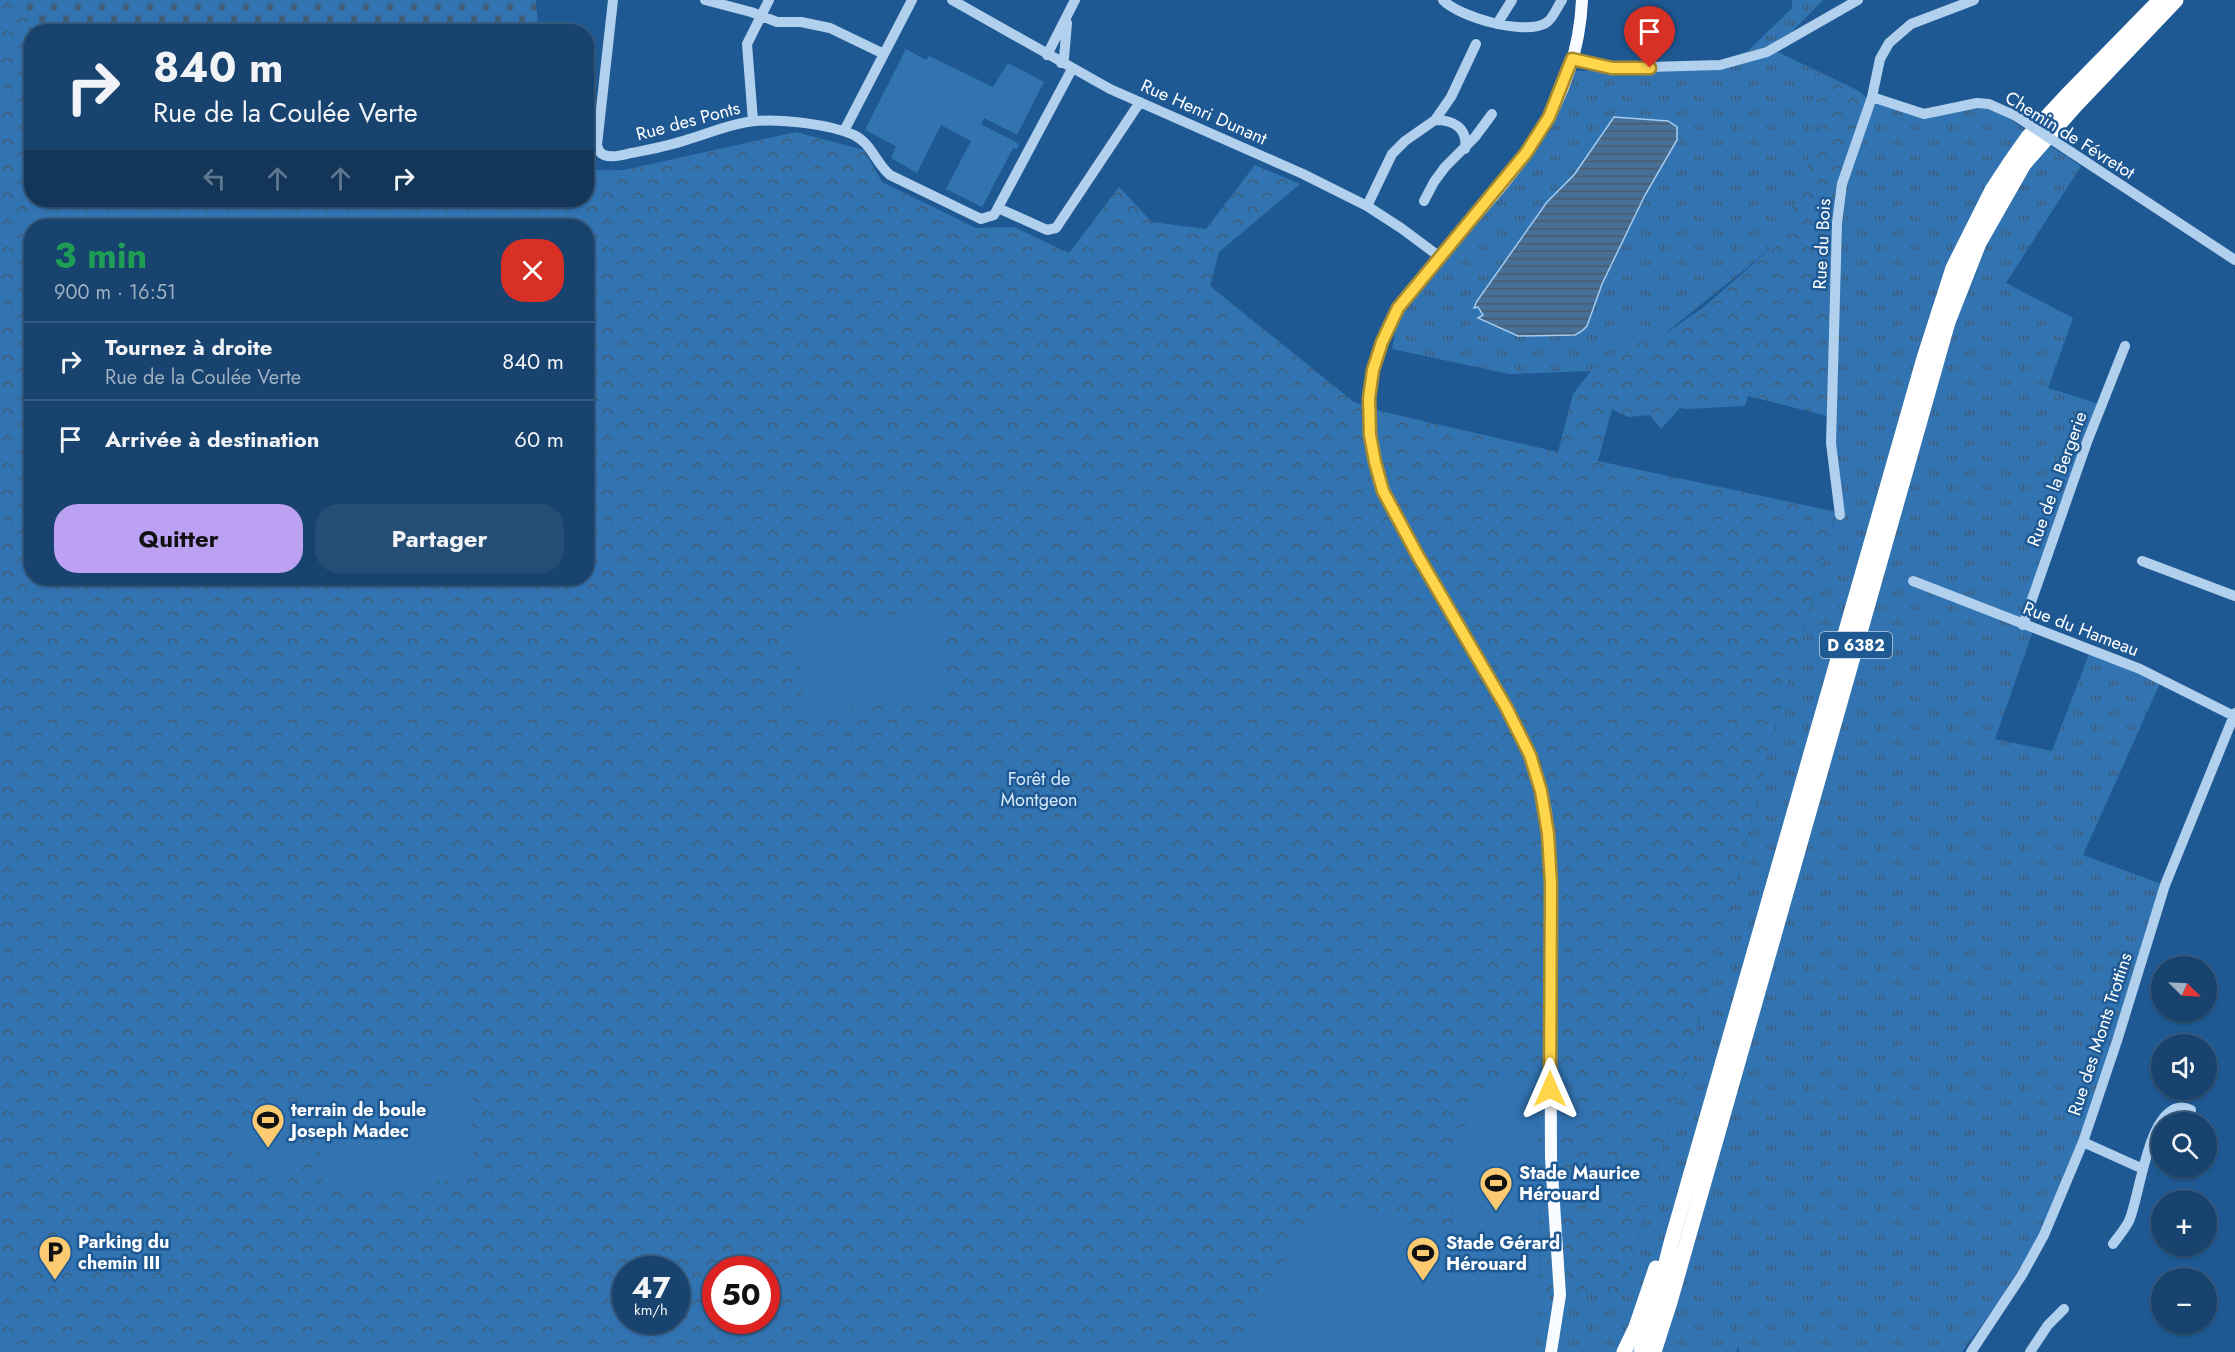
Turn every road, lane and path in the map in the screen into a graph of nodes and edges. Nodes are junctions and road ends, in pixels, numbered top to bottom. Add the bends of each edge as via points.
1 (613, 0) edge
2 (705, 0) edge
3 (769, 0) edge
4 (912, 0) edge
5 (952, 0) edge
6 (1075, 0) edge
7 (1443, 0) edge
8 (1512, 0) edge
9 (1562, 0) edge
10 (1582, 0) edge
11 (1858, 0) edge
12 (1974, 0) edge
13 (2160, 0) edge
14 (2176, 0) edge
15 (761, 16) junction
16 (1067, 16) junction
17 (1497, 24) junction
18 (1476, 44) dead end
19 (884, 54) junction
20 (1047, 55) junction
21 (1572, 59) junction
22 (1061, 63) junction
23 (1072, 69) junction
24 (1872, 97) junction
25 (1140, 102) junction
26 (1492, 114) dead end
27 (1435, 120) junction
28 (753, 121) junction
29 (844, 131) junction
30 (1465, 149) junction
31 (1424, 201) dead end
32 (1367, 206) junction
33 (998, 208) junction
34 (1440, 257) junction
35 (2235, 260) edge
36 (2125, 346) dead end
37 (1840, 515) dead end
38 (2142, 561) dead end
39 (1913, 581) dead end
40 (2235, 596) edge
41 (2023, 625) junction
42 (2234, 714) edge
43 (1716, 1089) junction
44 (2191, 1110) dead end
45 (2083, 1142) junction
46 (2143, 1169) junction
47 (1702, 1188) junction
48 (2113, 1244) dead end
49 (2064, 1309) dead end
50 (1551, 1352) edge
51 (1624, 1352) edge
52 (1641, 1352) edge
53 (1654, 1352) edge
54 (1663, 1352) edge
55 (1971, 1352) edge
56 (2030, 1352) edge

1 - 28 street, Rue des Ponts via 599,152 610,156 657,148
2 - 15 street
3 - 15 street
4 - 19 street
5 - 20 street, Rue Henri Dunant
6 - 16 street
7 - 17 street
8 - 17 street
9 - 17 street via 1549,22 1540,26
10 - 21 main road
11 - 21 street via 1767,52 1720,65 1612,68
12 - 24 street, Rue du Bois via 1899,32 1880,59
13 - 43 highway, D 6382 via 2028,137 1992,190 1953,268
14 - 47 highway, D 6382 via 2024,165 1964,276
15 - 19 street via 777,22 830,28
15 - 28 street via 747,44
16 - 20 street
16 - 22 street
18 - 27 street via 1451,97
19 - 29 street
20 - 22 street, Rue Henri Dunant
21 - 34 main road via 1538,136
22 - 23 street, Rue Henri Dunant
23 - 25 street, Rue Henri Dunant
23 - 33 street
24 - 35 street, Chemin de Févretot, bridge via 1924,114 1977,103 2016,116
24 - 37 street, Rue du Bois via 1842,184 1837,223 1831,444
25 - 32 street, Rue Henri Dunant
25 - 33 street via 1056,228 1047,230
26 - 30 street
27 - 30 street via 1450,120 1460,127 1465,133
27 - 32 street via 1392,154
28 - 29 street, Rue des Ponts via 788,121
29 - 33 street, Rue des Ponts via 871,148 890,175 975,217 990,218
30 - 31 street via 1445,168
32 - 34 street, Rue Henri Dunant
34 - 50 main road via 1398,308 1382,342 1369,398 1370,435 1383,491 1519,732 1533,764 1546,813 1551,884 1551,1158 1560,1295
36 - 41 street, Rue de la Bergerie
38 - 40 street
39 - 41 street, Rue du Hameau
41 - 42 street, Rue du Hameau via 2140,669
42 - 45 street, Rue des Monts Trottins via 2164,885
43 - 51 highway via 1636,1327
43 - 52 highway, D 6382
44 - 46 street via 2171,1110 2161,1121
45 - 46 street
45 - 55 street, Rue des Monts Trottins via 2044,1235
46 - 48 street via 2129,1222
47 - 53 highway, D 6382
47 - 54 highway
49 - 56 street

